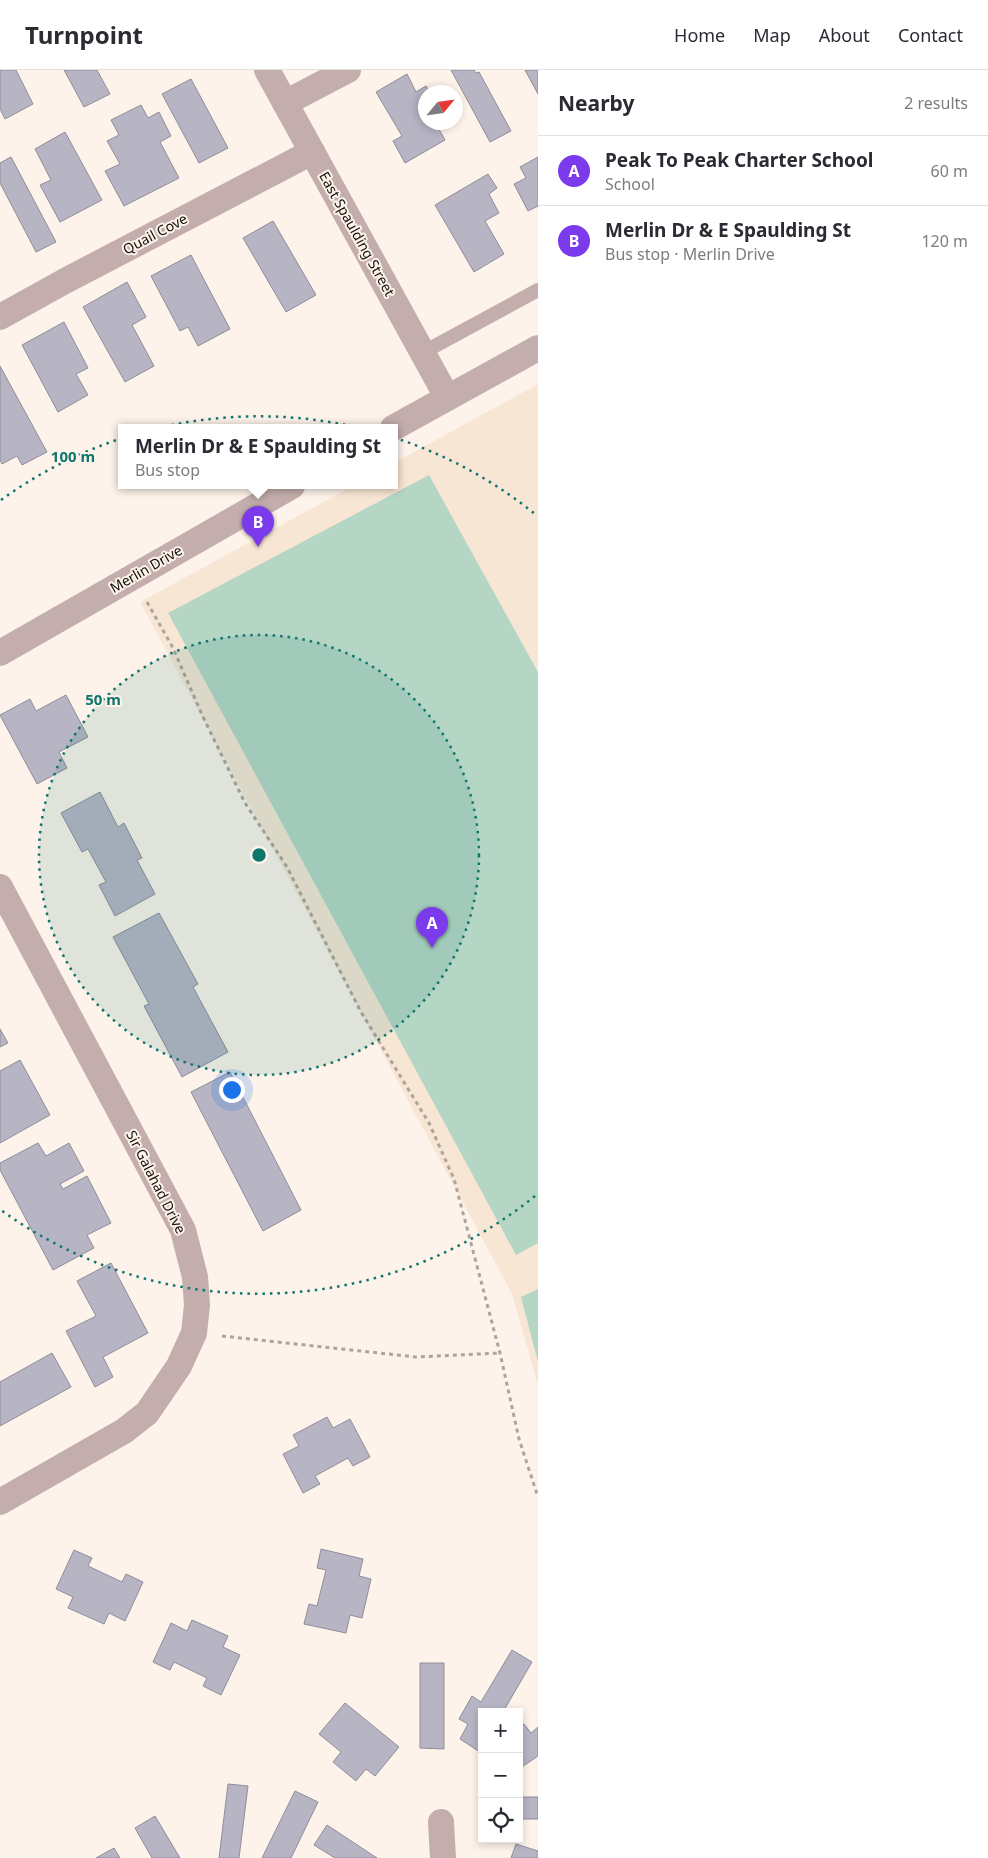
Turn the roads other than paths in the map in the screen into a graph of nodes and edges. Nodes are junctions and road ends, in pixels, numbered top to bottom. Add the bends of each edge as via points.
1 (267, 70) edge
2 (348, 70) edge
3 (285, 103) junction
4 (312, 152) junction
5 (538, 290) edge
6 (0, 317) edge
7 (538, 348) edge
8 (422, 353) junction
9 (447, 398) junction
10 (398, 425) edge
11 (287, 489) edge
12 (0, 653) edge
13 (0, 887) edge
14 (0, 1502) edge
15 (441, 1822) dead end
16 (442, 1858) edge

1 - 3 street, East Spaulding Street
2 - 3 street
3 - 4 street, East Spaulding Street
4 - 6 street, Quail Cove
4 - 8 street, East Spaulding Street
5 - 8 lane
7 - 9 street
8 - 9 street, East Spaulding Street
9 - 10 street
11 - 12 street, Merlin Drive
13 - 14 street, Sir Galahad Drive via 183,1230 195,1277 197,1305 194,1333 179,1366 147,1414 124,1431
15 - 16 street

